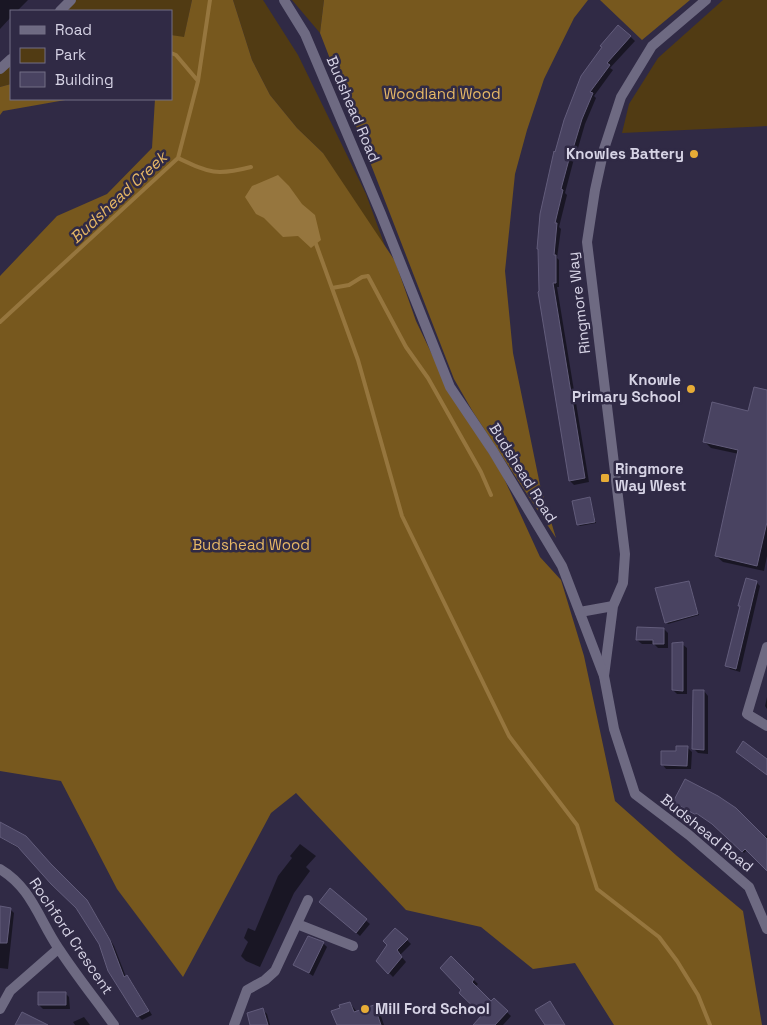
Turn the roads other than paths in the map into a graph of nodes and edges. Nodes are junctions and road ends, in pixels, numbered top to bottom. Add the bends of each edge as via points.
1 (71, 0) edge
2 (284, 0) edge
3 (706, 0) edge
4 (61, 10) edge
5 (10, 60) edge
6 (0, 69) edge
7 (613, 606) junction
8 (580, 612) junction
9 (767, 647) edge
10 (604, 676) junction
11 (767, 726) edge
12 (0, 869) edge
13 (308, 900) dead end
14 (297, 924) junction
15 (767, 929) edge
16 (353, 946) dead end
17 (58, 949) junction
18 (0, 1008) edge
19 (114, 1025) edge
20 (234, 1025) edge

1 - 4 street
2 - 8 street, Budshead Road via 305,34 450,387 493,451 562,566
3 - 7 street, Ringmore Way via 652,46 621,97 604,149 587,242 624,554 623,583
5 - 6 street
7 - 8 street
7 - 10 street, Ringmore Way
8 - 10 street, Budshead Road
9 - 11 street via 747,714
10 - 15 street, Budshead Road via 614,728 635,794 749,887
12 - 17 street, Rochford Crescent via 27,892
13 - 14 street
14 - 16 street
14 - 20 street via 275,971 247,990
17 - 18 street via 10,991
17 - 19 street, Rochford Crescent

